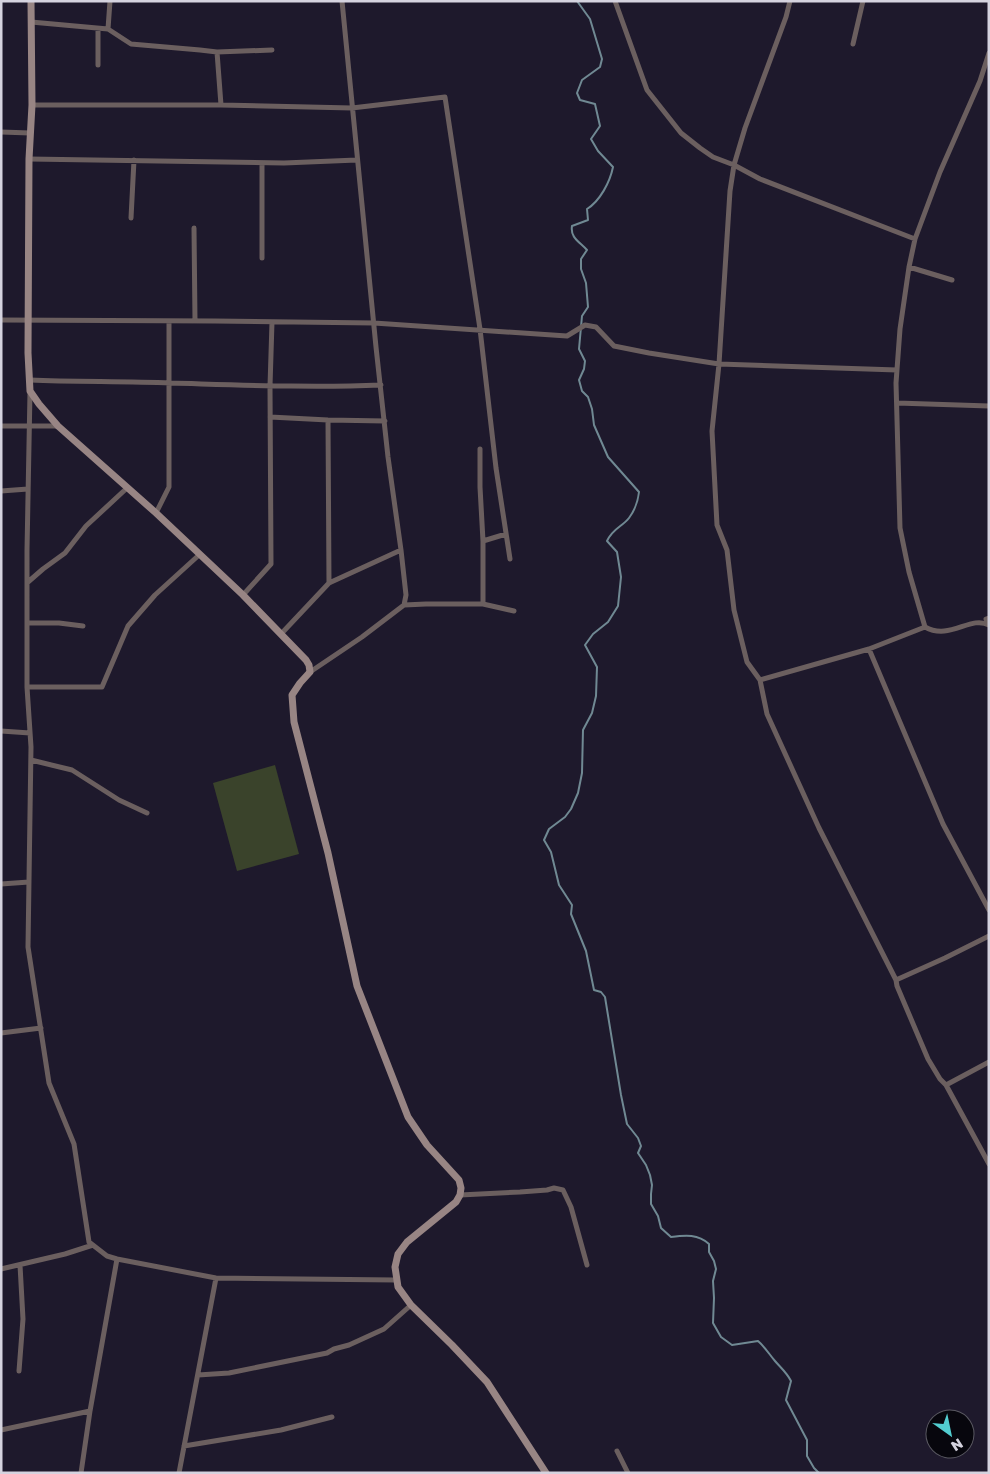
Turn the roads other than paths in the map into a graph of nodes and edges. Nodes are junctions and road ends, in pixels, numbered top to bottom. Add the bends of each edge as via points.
1 (31, 1) edge
2 (110, 1) edge
3 (342, 1) edge
4 (615, 1) edge
5 (790, 1) edge
6 (863, 1) edge
7 (31, 22) junction
8 (98, 29) junction
9 (108, 29) junction
10 (853, 44) dead end
11 (272, 50) dead end
12 (217, 52) junction
13 (989, 53) edge
14 (98, 65) dead end
15 (32, 105) junction
16 (221, 105) junction
17 (352, 108) junction
18 (1, 132) edge
19 (30, 134) junction
20 (29, 159) junction
21 (134, 160) junction
22 (357, 160) junction
23 (262, 163) junction
24 (734, 165) junction
25 (131, 218) dead end
26 (194, 228) dead end
27 (915, 239) junction
28 (262, 258) dead end
29 (909, 267) junction
30 (952, 280) dead end
31 (1, 320) edge
32 (29, 321) junction
33 (169, 321) junction
34 (195, 321) junction
35 (272, 322) junction
36 (374, 323) junction
37 (480, 329) junction
38 (719, 364) junction
39 (897, 370) junction
40 (30, 380) junction
41 (169, 383) junction
42 (381, 385) junction
43 (270, 386) junction
44 (30, 391) junction
45 (896, 404) junction
46 (989, 406) edge
47 (270, 417) junction
48 (328, 420) junction
49 (385, 421) junction
50 (1, 426) edge
51 (29, 426) junction
52 (58, 426) junction
53 (480, 450) dead end
54 (127, 488) junction
55 (28, 490) junction
56 (1, 491) edge
57 (156, 513) junction
58 (506, 534) junction
59 (483, 541) junction
60 (401, 550) junction
61 (200, 554) junction
62 (510, 559) dead end
63 (28, 582) junction
64 (329, 583) junction
65 (243, 595) junction
66 (483, 604) junction
67 (404, 605) junction
68 (514, 611) dead end
69 (989, 618) edge
70 (28, 623) junction
71 (989, 624) edge
72 (83, 626) dead end
73 (925, 628) junction
74 (281, 634) junction
75 (869, 649) junction
76 (310, 672) junction
77 (760, 680) junction
78 (27, 687) junction
79 (1, 731) edge
80 (30, 733) junction
81 (31, 760) junction
82 (147, 813) dead end
83 (29, 882) junction
84 (1, 884) edge
85 (989, 910) edge
86 (989, 936) edge
87 (896, 980) junction
88 (41, 1028) junction
89 (1, 1034) edge
90 (989, 1062) edge
91 (946, 1085) junction
92 (989, 1164) edge
93 (460, 1195) junction
94 (93, 1245) junction
95 (117, 1259) junction
96 (20, 1265) junction
97 (587, 1265) dead end
98 (1, 1269) edge
99 (216, 1278) junction
100 (396, 1280) junction
101 (411, 1305) junction
102 (19, 1371) dead end
103 (198, 1375) junction
104 (90, 1411) junction
105 (332, 1418) dead end
106 (1, 1430) edge
107 (184, 1446) junction
108 (617, 1451) dead end
109 (81, 1473) edge
110 (179, 1473) edge
111 (546, 1473) edge
112 (628, 1473) edge

1 - 7 street
2 - 9 street
3 - 17 street
4 - 24 street via 648,90 681,133 713,157
5 - 24 street
6 - 10 street
7 - 8 street
7 - 15 street
8 - 9 street
8 - 14 street
9 - 12 street via 131,44
11 - 12 street
12 - 16 street
13 - 27 street
15 - 16 street
15 - 19 street
16 - 17 street
17 - 22 street
17 - 37 street via 445,97
18 - 19 street
19 - 20 street
20 - 21 street
20 - 32 street
21 - 23 street
21 - 25 street
22 - 23 street
22 - 36 street
23 - 28 street
24 - 27 street via 760,179
24 - 38 street
26 - 34 street
27 - 29 street
29 - 30 street
29 - 39 street
31 - 32 street
32 - 33 street
32 - 40 street
33 - 34 street
33 - 41 street
34 - 35 street
35 - 36 street
35 - 43 street
36 - 37 street
36 - 42 street
37 - 38 street via 567,336 585,325 596,327 614,346
37 - 58 street
38 - 39 street
38 - 77 street via 712,431 717,525 727,550 734,610 747,662
39 - 45 street
40 - 41 street
40 - 44 street
41 - 43 street
41 - 57 street via 169,487
42 - 43 street
42 - 49 street
43 - 47 street
44 - 51 street
44 - 52 street
45 - 46 street
45 - 73 street via 900,528
47 - 48 street
47 - 65 street via 271,564
48 - 49 street
48 - 64 street
49 - 60 street
50 - 51 street
51 - 52 street
51 - 55 street
52 - 54 street
53 - 59 street
54 - 57 street
54 - 63 street via 86,526 65,553
55 - 56 street
55 - 63 street
57 - 61 street
58 - 59 street
58 - 62 street
59 - 66 street
60 - 64 street
60 - 67 street via 406,595
61 - 65 street
61 - 78 street via 155,595 128,626 102,687
63 - 70 street
64 - 74 street
65 - 74 street
66 - 67 street
66 - 68 street
67 - 76 street
69 - 71 street via 986,619
70 - 72 street
70 - 78 street
71 - 73 street via 976,623 943,632
73 - 75 street
74 - 76 street via 306,660
75 - 77 street
75 - 85 street via 943,824
76 - 93 street via 292,695 294,722 328,853 357,986 408,1117 427,1145 459,1180
77 - 87 street via 768,714 819,828
78 - 80 street
79 - 80 street
80 - 81 street
81 - 82 street via 72,770 119,800
81 - 83 street
83 - 84 street
83 - 88 street via 28,947
86 - 87 street
87 - 91 street via 928,1059
88 - 89 street
88 - 94 street via 49,1083 74,1144
90 - 91 street
91 - 92 street
93 - 97 street via 563,1190
93 - 100 street via 456,1202 407,1242 398,1254
94 - 95 street
94 - 96 street
95 - 99 street
95 - 104 street
96 - 98 street
96 - 102 street via 23,1319
99 - 100 street
99 - 103 street
100 - 101 street
101 - 103 street via 384,1328 328,1353 229,1373
101 - 111 street via 487,1382
103 - 107 street
104 - 106 street
104 - 109 street
105 - 107 street
107 - 110 street
108 - 112 street

